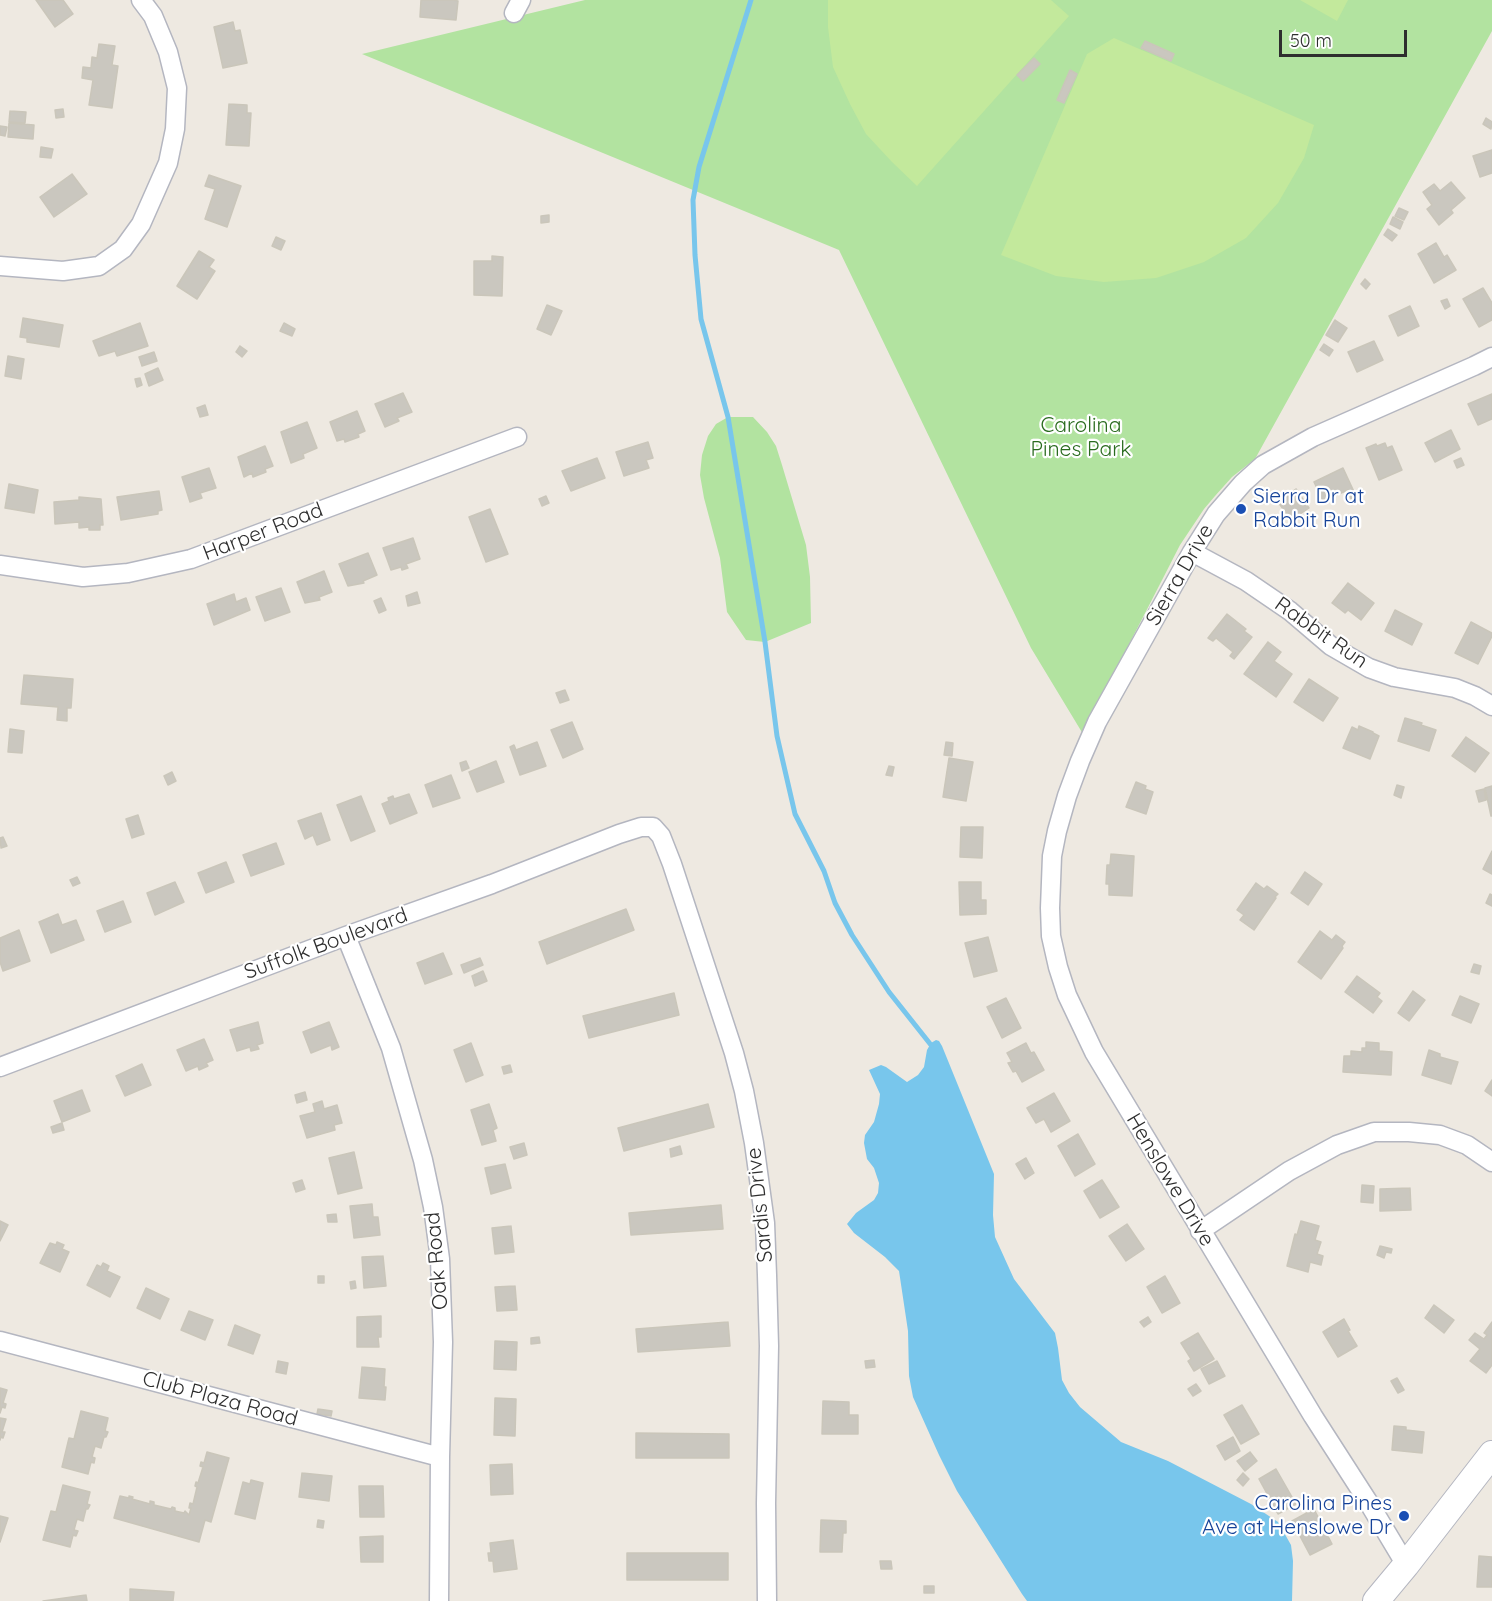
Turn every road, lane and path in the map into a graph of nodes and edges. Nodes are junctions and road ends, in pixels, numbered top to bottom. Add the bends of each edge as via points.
1 (141, 0) edge
2 (0, 266) edge
3 (1492, 357) edge
4 (517, 437) dead end
5 (1192, 552) junction
6 (0, 565) edge
7 (1491, 705) edge
8 (1080, 761) joint
9 (653, 827) joint
10 (346, 936) junction
11 (0, 1067) edge
12 (1492, 1162) edge
13 (1200, 1231) junction
14 (0, 1341) edge
15 (1492, 1454) edge
16 (440, 1457) junction
17 (1406, 1565) junction
18 (439, 1601) edge
19 (767, 1601) edge
20 (1376, 1601) edge

1 - 2 street via 153,16 168,52 177,88 176,129 168,163 141,224 123,249 99,266 63,271
3 - 5 street, Sierra Drive via 1337,425 1263,465 1216,514
4 - 6 street, Harper Road via 191,559 128,573 83,577
5 - 7 street, Rabbit Run via 1246,581 1331,646 1369,668 1394,677 1455,688
5 - 8 street, Sierra Drive via 1097,722
8 - 13 street, Henslowe Drive via 1052,856 1051,936 1058,967 1095,1052
9 - 10 street, Suffolk Boulevard via 619,834
9 - 19 street, Sardis Drive via 661,836 672,864 731,1044 754,1143 765,1223 768,1287
10 - 11 street, Suffolk Boulevard
10 - 16 street, Oak Road via 391,1048 433,1207 440,1259 443,1342
12 - 13 street via 1467,1145 1440,1135 1374,1132 1337,1145 1289,1171
13 - 17 street, Henslowe Drive
14 - 16 street, Club Plaza Road
15 - 17 street
16 - 18 street, Oak Road
17 - 20 street

